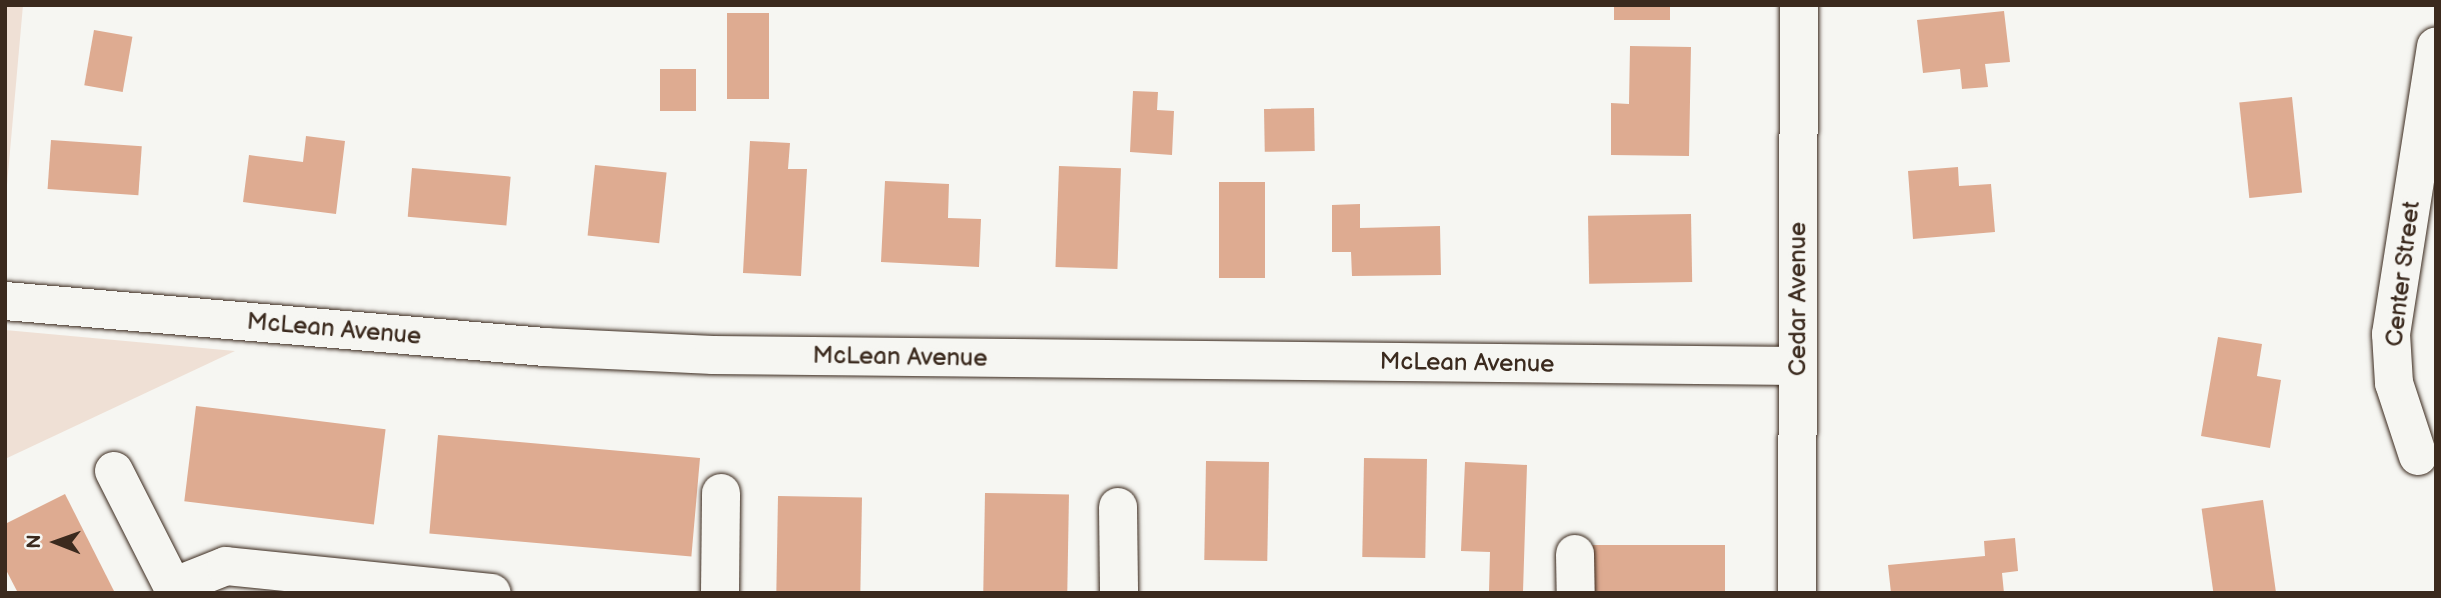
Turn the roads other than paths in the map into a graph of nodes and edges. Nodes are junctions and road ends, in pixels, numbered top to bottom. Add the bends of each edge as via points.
1 (1799, 5) edge
2 (2436, 47) edge
3 (5, 301) edge
4 (1798, 366) junction
5 (2417, 456) dead end
6 (114, 471) dead end
7 (721, 493) dead end
8 (1118, 507) dead end
9 (1575, 554) dead end
10 (175, 590) edge
11 (492, 593) edge
12 (720, 593) edge
13 (1119, 593) edge
14 (1576, 593) edge
15 (1797, 593) edge

1 - 4 street, Cedar Avenue
2 - 5 street, Center Street via 2391,334 2394,383
3 - 4 street, McLean Avenue via 545,347 712,355
4 - 15 street, Cedar Avenue
6 - 10 street
7 - 12 street
8 - 13 street
9 - 14 street
10 - 11 street via 226,566

